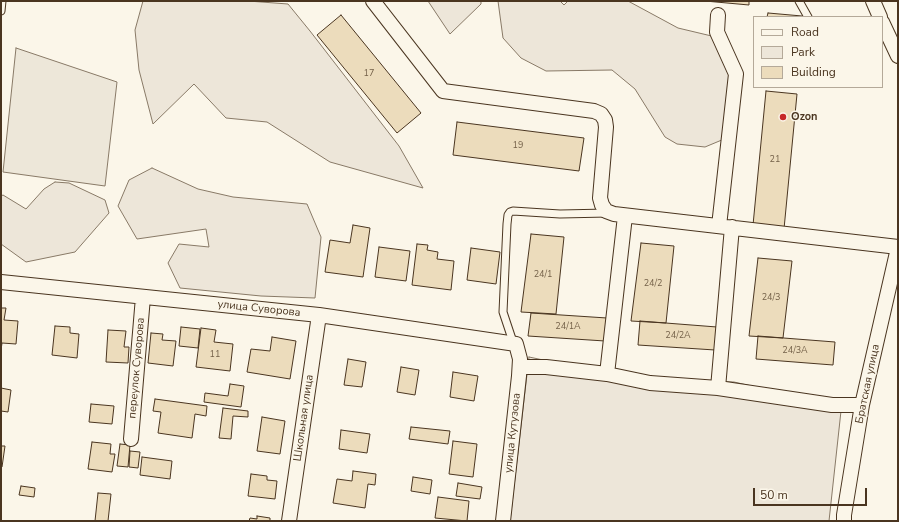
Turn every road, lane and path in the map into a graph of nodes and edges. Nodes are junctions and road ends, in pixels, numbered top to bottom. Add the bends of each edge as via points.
1 (2, 1) edge
2 (373, 1) edge
3 (799, 1) edge
4 (872, 1) edge
5 (1, 11) edge
6 (718, 15) dead end
7 (807, 16) edge
8 (880, 16) edge
9 (883, 24) edge
10 (898, 56) edge
11 (618, 214) junction
12 (726, 227) junction
13 (898, 247) edge
14 (1, 282) edge
15 (143, 297) junction
16 (319, 315) junction
17 (516, 344) junction
18 (520, 366) junction
19 (608, 374) junction
20 (718, 388) junction
21 (862, 405) junction
22 (131, 439) dead end
23 (289, 521) edge
24 (503, 521) edge
25 (844, 521) edge

1 - 5 lane
2 - 11 street via 443,91 601,114 606,127 600,198 606,211
3 - 7 lane
4 - 8 street
6 - 12 street via 717,32 736,74
9 - 10 street
11 - 12 street
11 - 17 lane via 510,212 507,224 503,312
11 - 19 street
12 - 13 street
12 - 20 street
13 - 21 street, Братская улица
14 - 15 street, улица Суворова
15 - 16 street, улица Суворова
15 - 22 street, переулок Суворова
16 - 17 street, улица Суворова
16 - 23 street, Школьная улица
17 - 18 street, улица Кутузова
18 - 19 street
18 - 24 street, улица Кутузова
19 - 20 street via 650,383
20 - 21 street via 832,405
21 - 25 street, Братская улица

